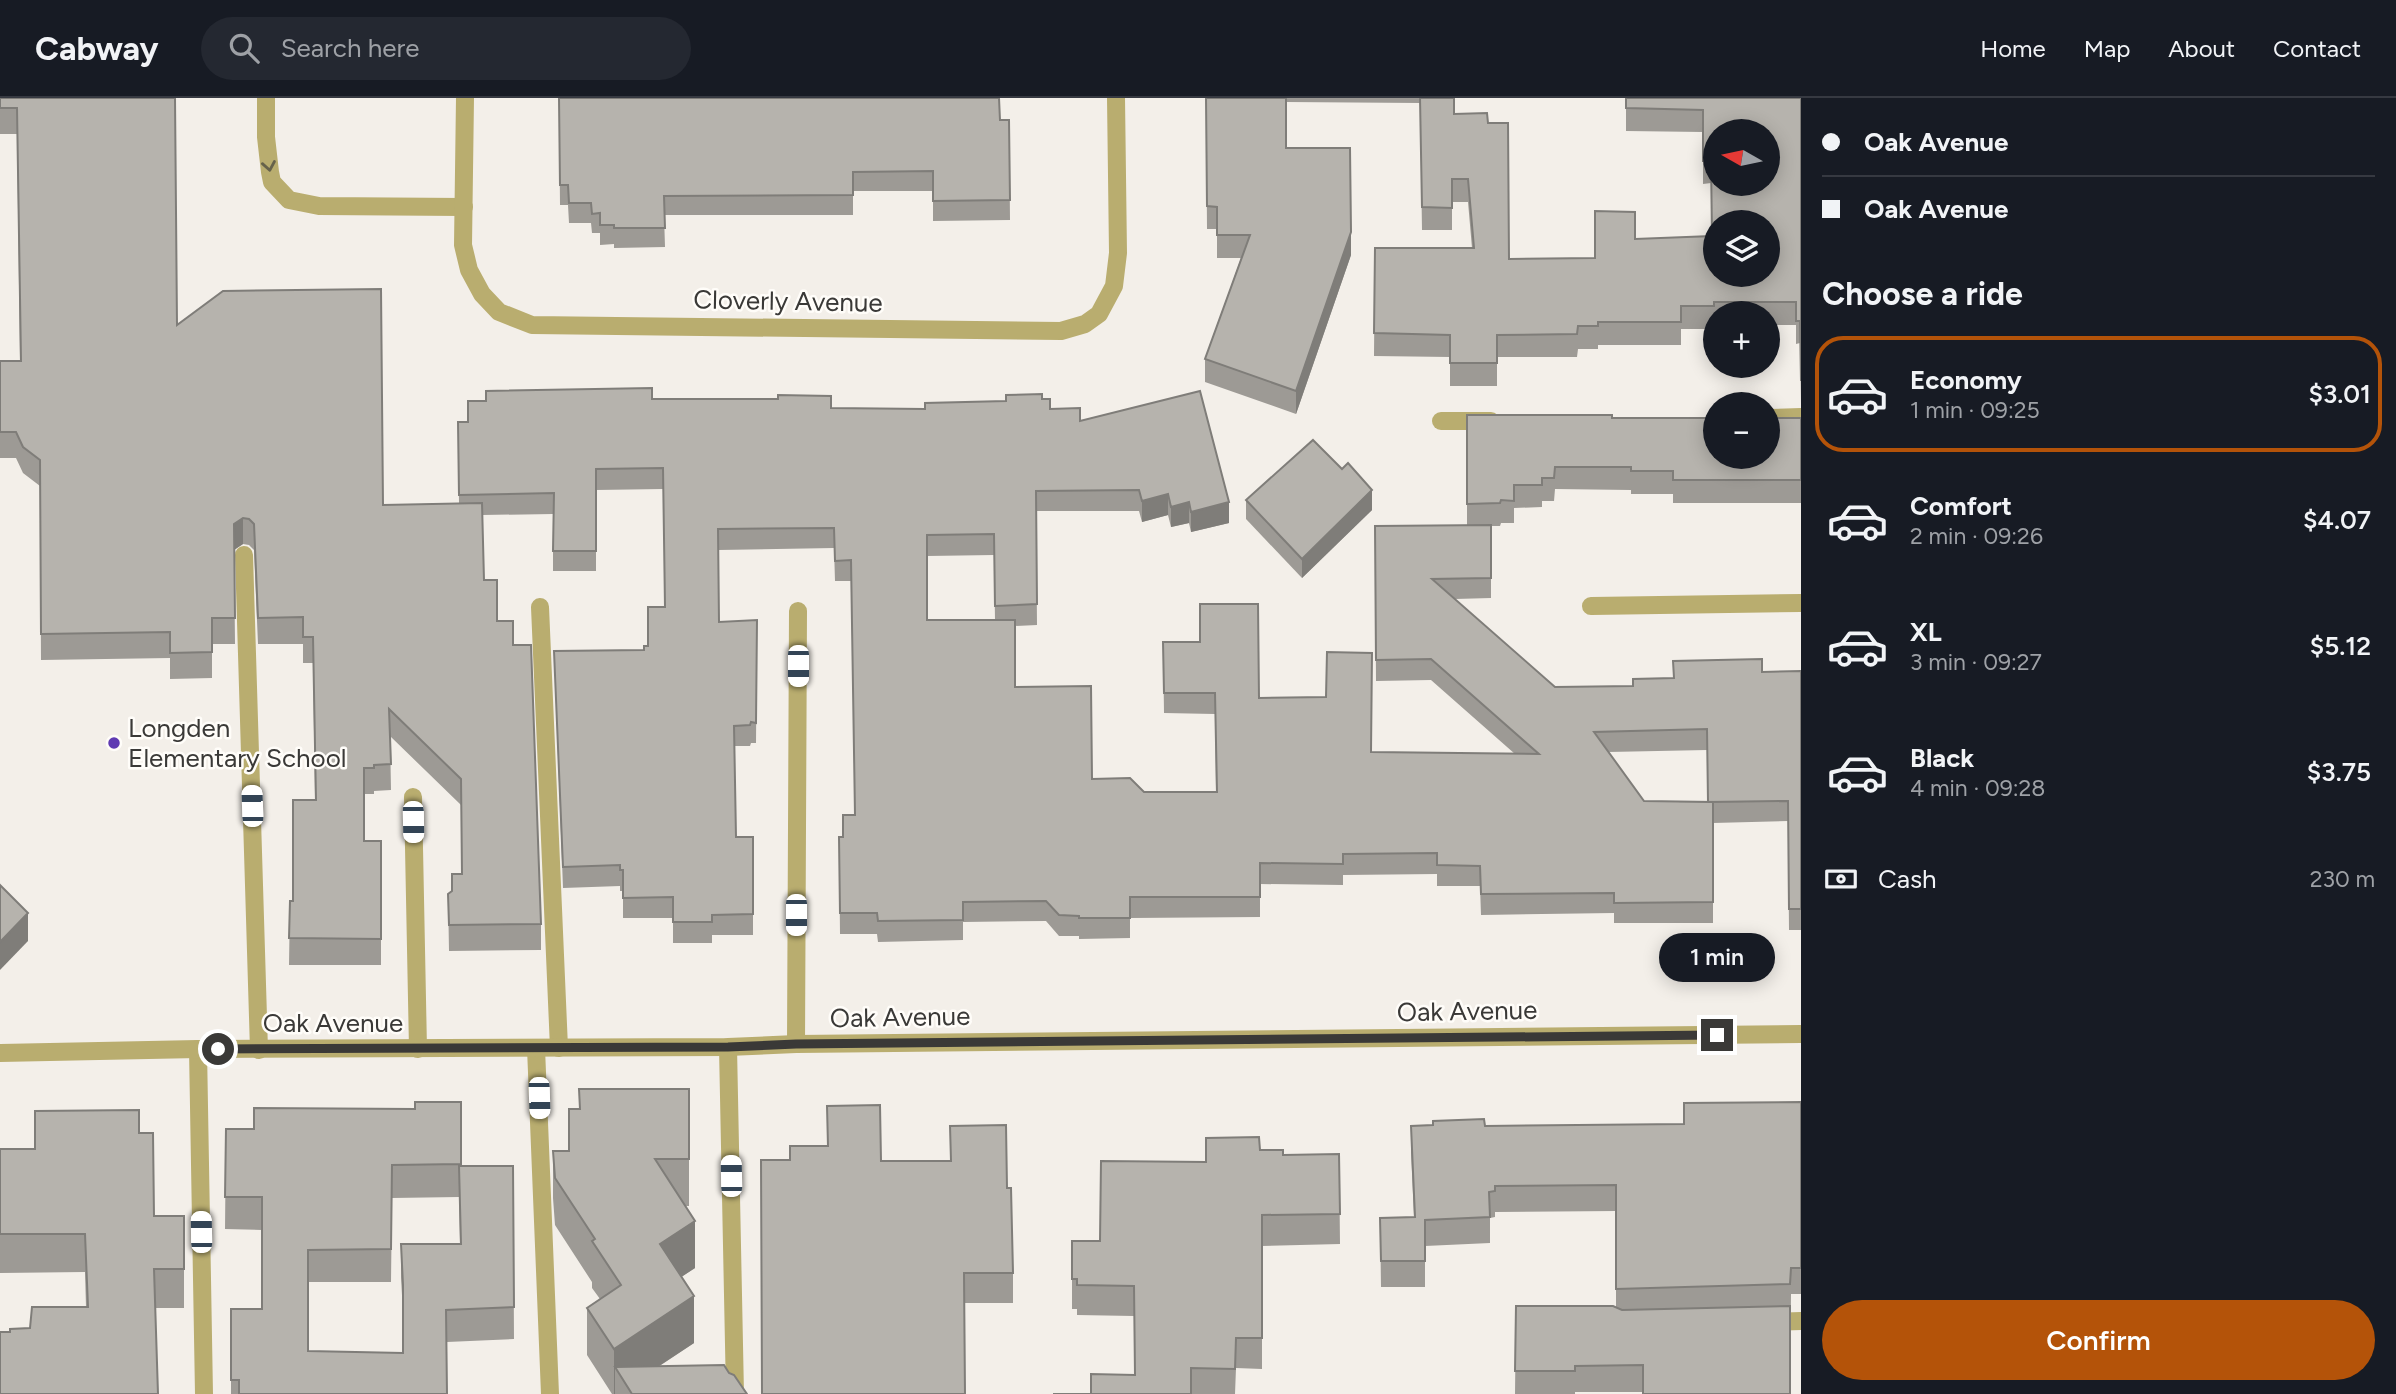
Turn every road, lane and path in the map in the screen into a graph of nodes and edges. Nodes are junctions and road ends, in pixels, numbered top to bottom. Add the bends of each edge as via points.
1 (266, 98) edge
2 (465, 98) edge
3 (1116, 98) edge
4 (464, 208) junction
5 (1801, 417) edge
6 (1780, 418) edge
7 (1441, 421) dead end
8 (1510, 421) edge
9 (244, 555) dead end
10 (1801, 603) edge
11 (1591, 606) dead end
12 (540, 607) dead end
13 (798, 611) dead end
14 (413, 797) dead end
15 (1801, 1034) edge
16 (796, 1044) junction
17 (728, 1047) junction
18 (536, 1048) junction
19 (559, 1048) junction
20 (198, 1049) junction
21 (418, 1049) junction
22 (259, 1050) junction
23 (0, 1053) edge
24 (1801, 1321) edge
25 (1746, 1322) edge
26 (204, 1394) edge
27 (550, 1394) edge
28 (735, 1394) edge

1 -> 4 street via 272,182 289,200 319,206
2 - 4 street
3 - 4 street, Cloverly Avenue via 1118,253 1114,286 1099,314 1061,331 531,325 499,312 482,294 463,245
5 - 6 street
7 - 8 street
9 - 22 street
10 - 11 street
12 - 19 street
13 - 16 street
14 - 21 street
15 - 16 street, Oak Avenue
16 - 17 street, Oak Avenue
17 - 19 street, Oak Avenue
17 - 28 street
18 - 19 street, Oak Avenue
18 - 21 street, Oak Avenue
18 - 27 street
20 - 22 street, Oak Avenue
20 - 23 street, Oak Avenue
20 - 26 street
21 - 22 street, Oak Avenue
24 - 25 street

